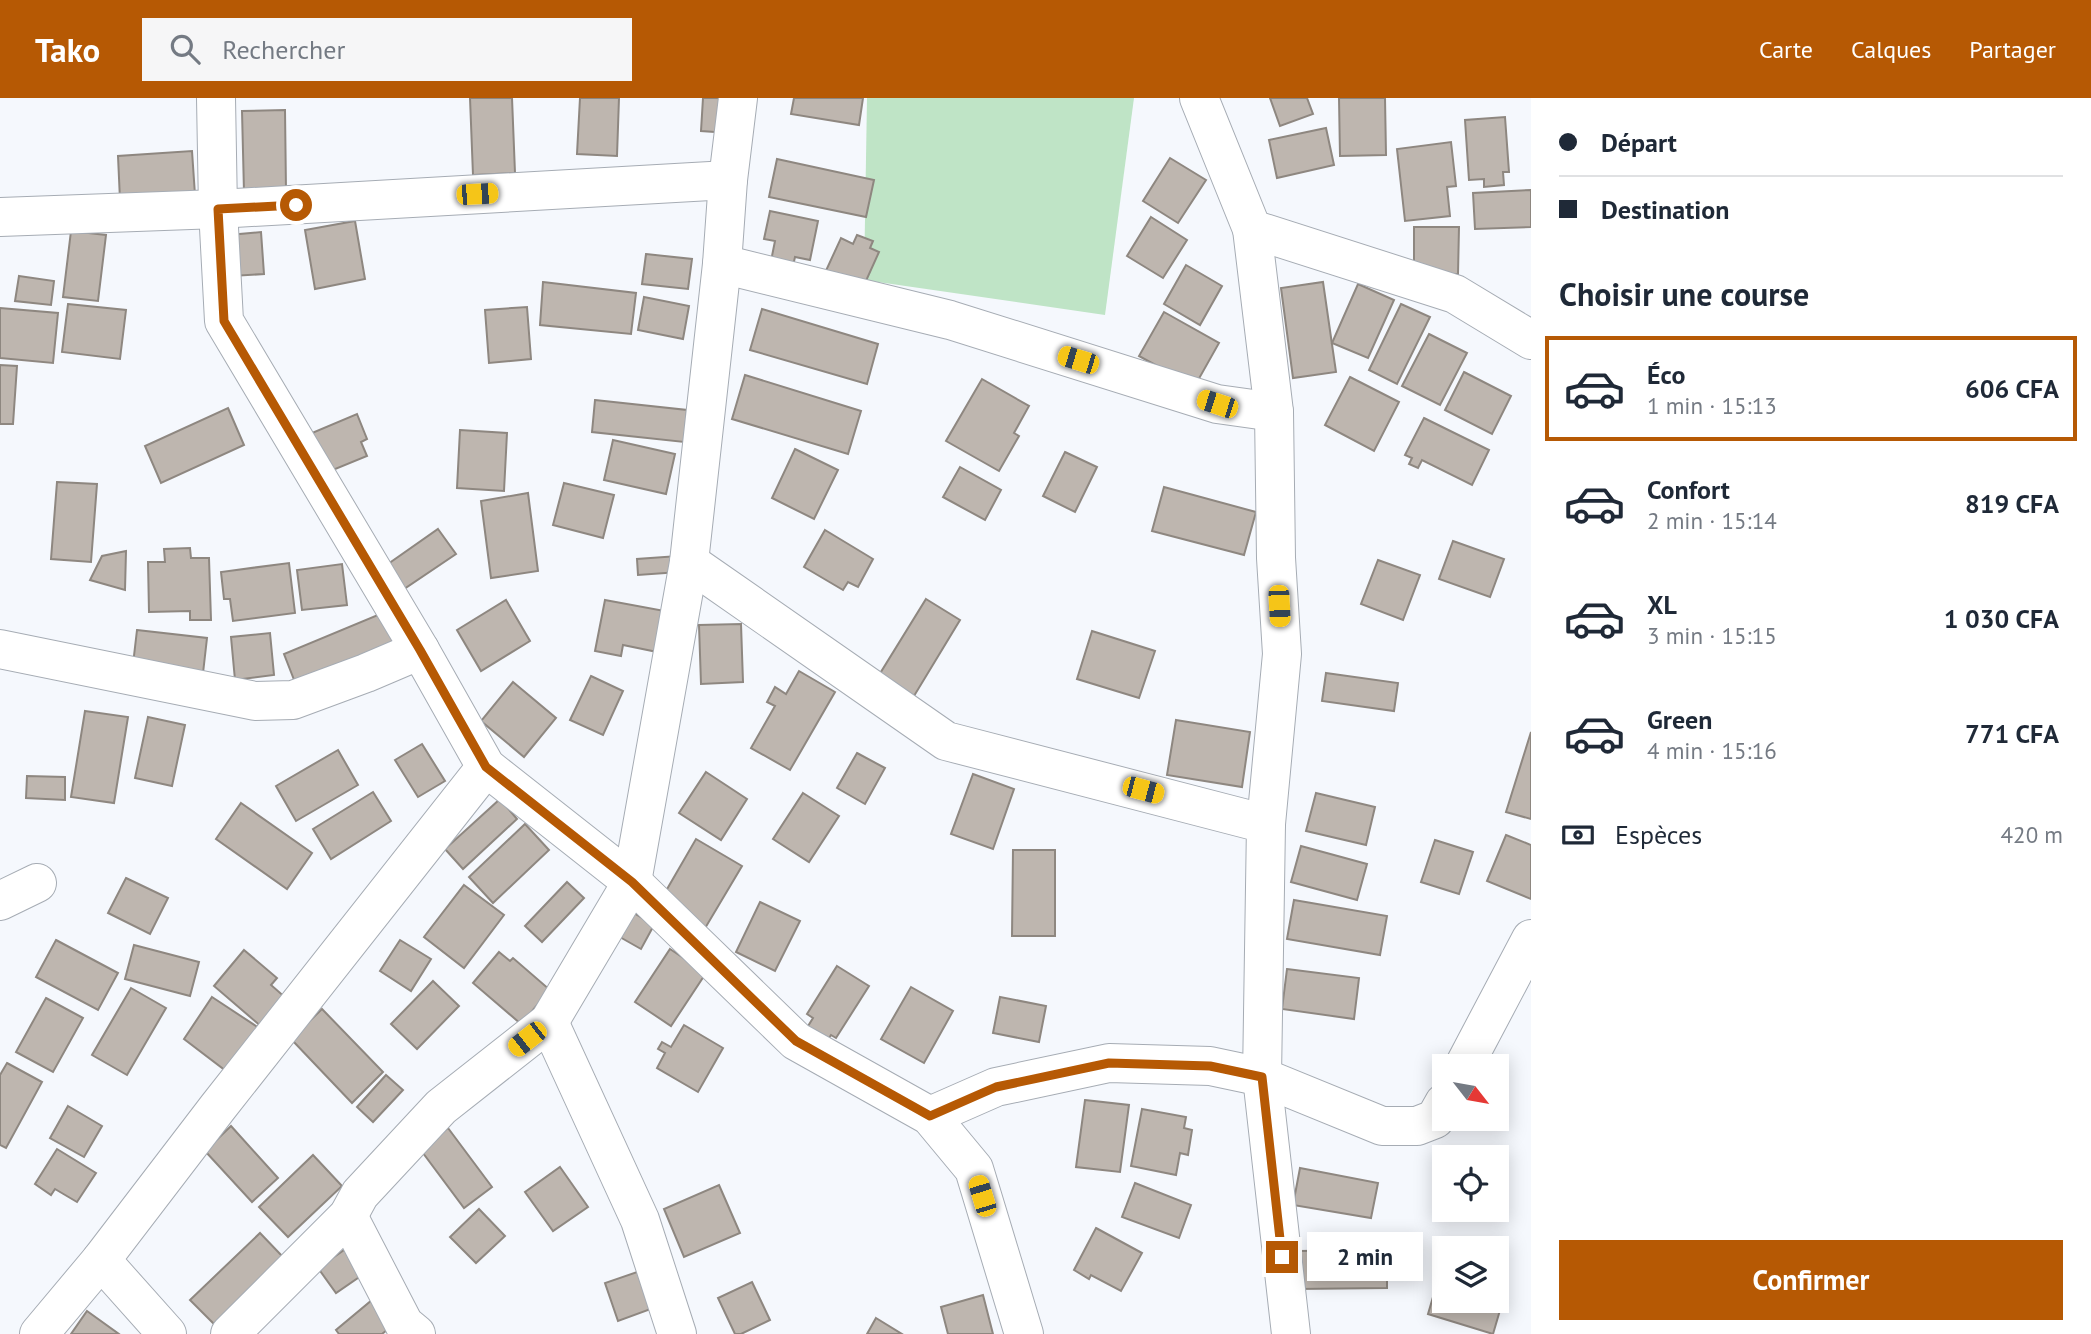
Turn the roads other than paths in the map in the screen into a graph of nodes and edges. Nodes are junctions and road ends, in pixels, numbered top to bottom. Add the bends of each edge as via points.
1 (216, 98) edge
2 (738, 98) edge
3 (1199, 98) edge
4 (728, 180) junction
5 (218, 209) junction
6 (0, 217) edge
7 (1252, 229) junction
8 (722, 264) junction
9 (1531, 340) edge
10 (1274, 412) junction
11 (688, 562) junction
12 (0, 649) edge
13 (420, 650) junction
14 (486, 767) junction
15 (1266, 824) junction
16 (632, 882) junction
17 (37, 883) dead end
18 (0, 901) edge
19 (1531, 939) edge
20 (549, 1022) junction
21 (1470, 1054) edge
22 (1262, 1077) junction
23 (930, 1116) junction
24 (1432, 1120) edge
25 (348, 1216) junction
26 (101, 1260) junction
27 (39, 1334) edge
28 (167, 1334) edge
29 (230, 1334) edge
30 (416, 1334) edge
31 (677, 1334) edge
32 (1024, 1334) edge
33 (1291, 1334) edge

1 - 5 street
2 - 4 street
3 - 7 street
4 - 5 street
4 - 8 street
5 - 6 street
5 - 13 street via 224,321
7 - 9 street via 1455,294
7 - 10 street
8 - 10 street via 950,320 1217,404
8 - 11 street
10 - 15 street via 1282,654
11 - 15 street via 946,741
11 - 16 street
12 - 13 street via 255,701 293,700
13 - 14 street
14 - 16 street
14 - 26 street
15 - 22 street
16 - 20 street
16 - 23 street via 796,1041
17 - 18 street
19 - 21 street
20 - 25 street via 441,1107 360,1194
20 - 31 street via 640,1220
22 - 23 street via 1210,1066 1109,1063 996,1087
22 - 24 street via 1382,1126 1417,1126
22 - 33 street
23 - 32 street via 974,1169
25 - 29 street
25 - 30 street via 404,1324
26 - 27 street
26 - 28 street

